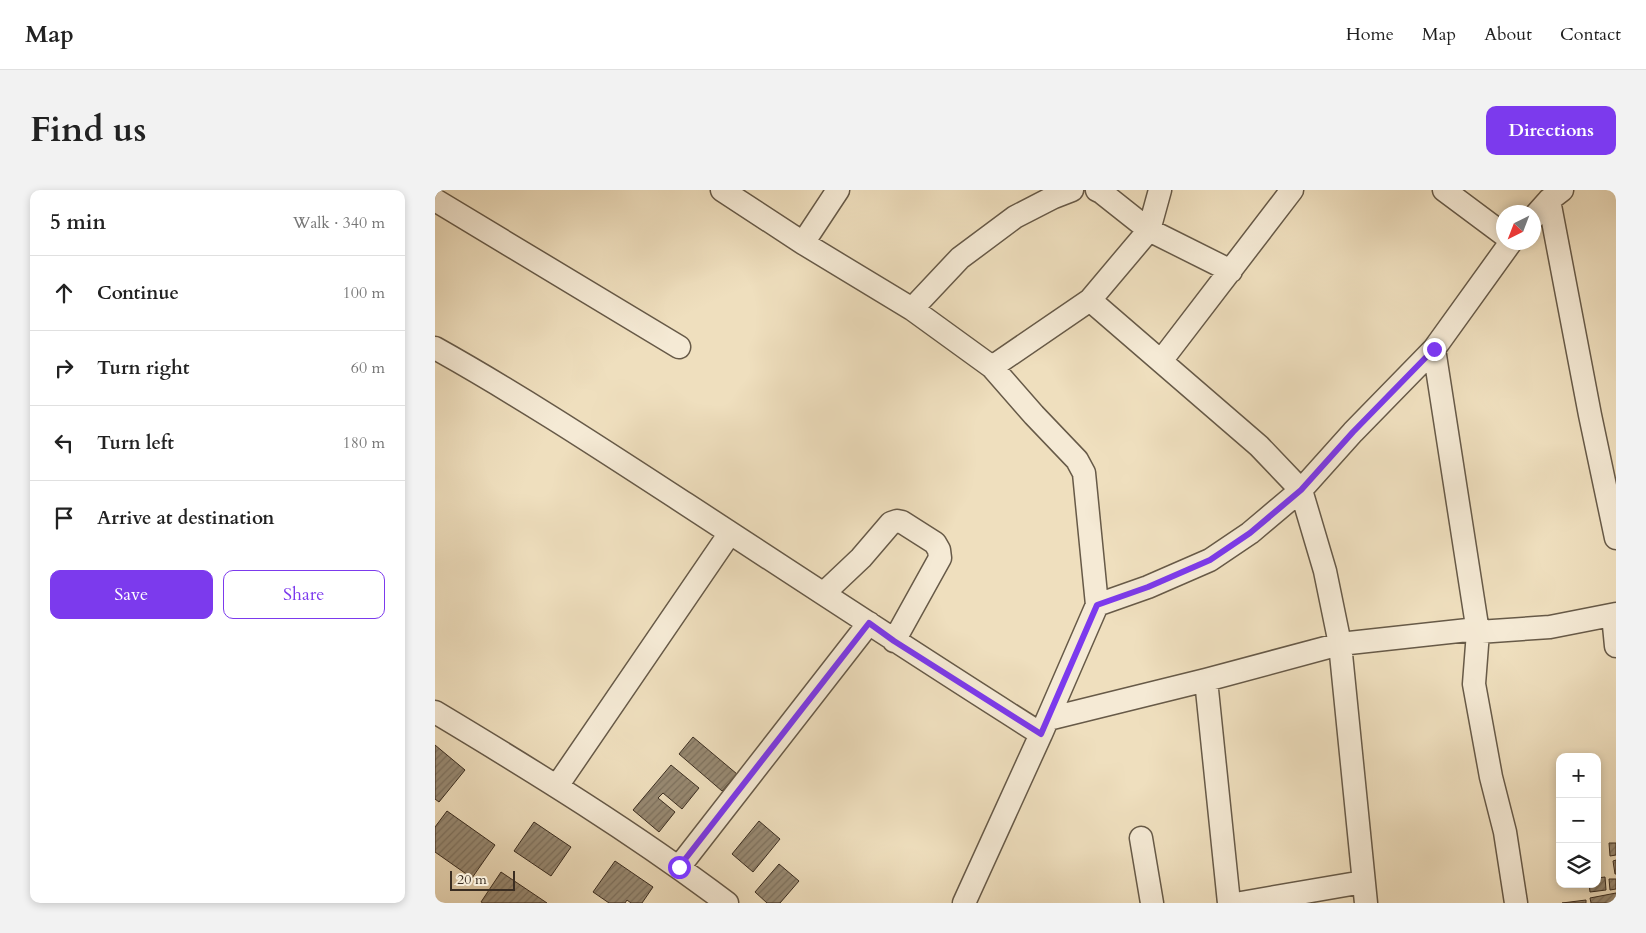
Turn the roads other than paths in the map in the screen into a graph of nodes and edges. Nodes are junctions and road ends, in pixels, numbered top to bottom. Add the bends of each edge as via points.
1 (722, 190) edge
2 (839, 190) edge
3 (1072, 190) edge
4 (1097, 190) edge
5 (1160, 190) edge
6 (1293, 190) edge
7 (1444, 190) edge
8 (1555, 195) edge
9 (435, 200) edge
10 (1541, 210) edge
11 (1496, 229) edge
12 (1149, 230) junction
13 (803, 243) junction
14 (1505, 250) edge
15 (1231, 270) junction
16 (1090, 300) junction
17 (912, 309) junction
18 (679, 347) dead end
19 (435, 348) edge
20 (1434, 349) junction
21 (1161, 361) junction
22 (992, 367) junction
23 (1301, 490) junction
24 (730, 533) junction
25 (1616, 538) edge
26 (824, 593) junction
27 (1097, 605) junction
28 (1614, 614) edge
29 (869, 623) junction
30 (1478, 632) junction
31 (894, 641) junction
32 (1340, 644) junction
33 (1616, 646) edge
34 (1206, 680) junction
35 (435, 712) edge
36 (1045, 727) junction
37 (557, 786) junction
38 (1141, 838) dead end
39 (679, 867) junction
40 (1365, 892) edge
41 (727, 903) edge
42 (964, 903) edge
43 (1152, 903) edge
44 (1229, 903) edge
45 (1241, 903) edge
46 (1516, 903) edge

1 - 13 street
2 - 13 street
3 - 17 street via 1007,223 960,258
4 - 12 street
5 - 12 street
6 - 15 street
7 - 11 street
8 - 10 street
8 - 25 street via 1591,415
9 - 18 street
12 - 15 street
12 - 16 street
13 - 17 street
14 - 20 street
15 - 21 street
16 - 21 street
16 - 22 street
17 - 22 street
19 - 24 street via 543,412
20 - 23 street
20 - 30 street
21 - 23 street via 1259,446
22 - 27 street via 1077,460 1084,473
23 - 27 street via 1250,533 1210,560
23 - 32 street via 1325,572
24 - 26 street
24 - 37 street
26 - 29 street
26 - 31 street via 861,558 891,522 902,522 935,544 940,558
27 - 36 street
28 - 30 street via 1550,627
28 - 33 street
29 - 31 street
29 - 39 street
30 - 32 street via 1467,630
30 - 46 street via 1474,684 1505,832
31 - 36 street
32 - 34 street
32 - 40 street
34 - 36 street
34 - 44 street
35 - 37 street
36 - 42 street
37 - 39 street
38 - 43 street
39 - 41 street
40 - 45 street

